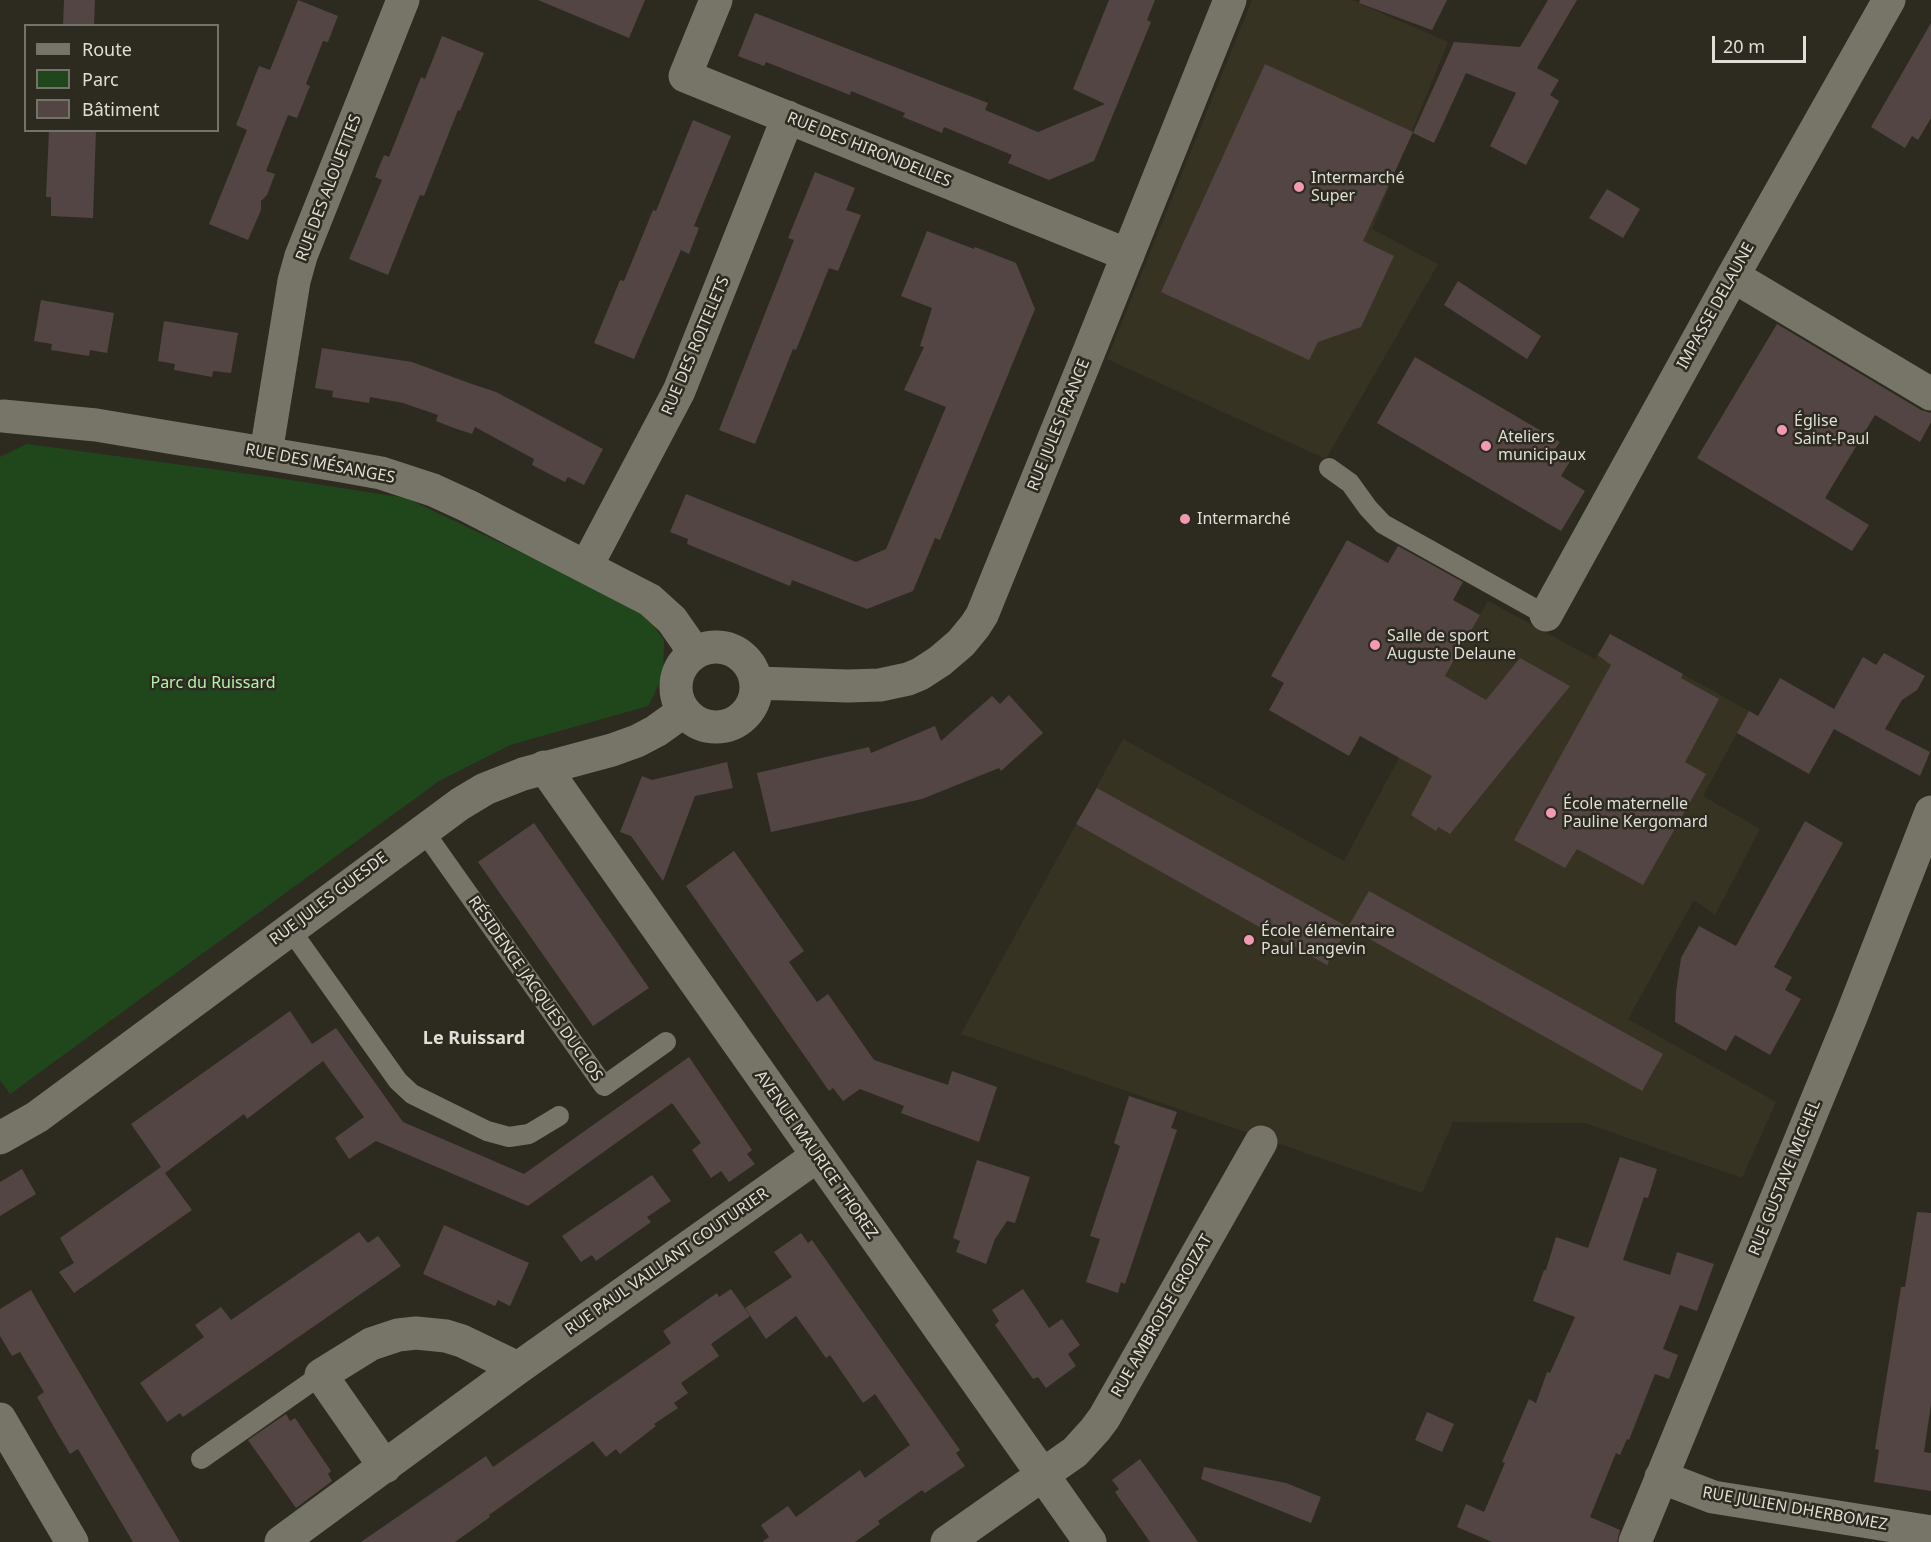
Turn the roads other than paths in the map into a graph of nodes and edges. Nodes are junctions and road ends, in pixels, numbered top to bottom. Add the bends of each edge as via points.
1 (403, 0) edge
2 (716, 0) edge
3 (1230, 0) edge
4 (1889, 0) edge
5 (788, 117) junction
6 (1128, 255) junction
7 (1733, 276) junction
8 (1931, 394) edge
9 (1, 413) edge
10 (266, 453) junction
11 (1329, 468) dead end
12 (586, 567) junction
13 (1546, 615) joint
14 (695, 653) junction
15 (756, 683) junction
16 (684, 711) junction
17 (544, 767) junction
18 (1931, 814) edge
19 (423, 830) junction
20 (290, 928) junction
21 (666, 1042) dead end
22 (559, 1116) dead end
23 (0, 1138) edge
24 (1262, 1142) dead end
25 (817, 1156) junction
26 (518, 1368) junction
27 (321, 1375) junction
28 (0, 1419) edge
29 (201, 1459) dead end
30 (385, 1467) junction
31 (1043, 1475) junction
32 (1661, 1477) junction
33 (1931, 1532) edge
34 (72, 1542) edge
35 (281, 1542) edge
36 (947, 1542) edge
37 (1089, 1542) edge
38 (1635, 1542) edge

1 - 10 street, RUE DES ALOUETTES via 301,256
2 - 5 street, RUE DES HIRONDELLES via 685,76
3 - 6 street, RUE JULES FRANCE
4 - 7 street, IMPASSE DELAUNE
5 - 6 street, RUE DES HIRONDELLES
5 - 12 street, RUE DES ROITELETS via 683,383
6 - 15 street, RUE JULES FRANCE via 982,615 969,635 932,667 895,682 848,686
7 - 8 street
7 - 13 street, IMPASSE DELAUNE
9 - 10 street, RUE DES MÉSANGES
10 - 12 street, RUE DES MÉSANGES via 362,469 433,490
11 - 13 lane via 1350,483 1383,524
12 - 14 street, RUE DES MÉSANGES via 637,592 662,610
14 - 15 street via 712,647 736,652 750,665
14 - 16 street via 682,666 676,683
15 - 16 street via 751,706 728,726 704,725
16 - 17 street, RUE JULES GUESDE via 638,741
17 - 19 street, RUE JULES GUESDE via 485,789
17 - 25 street, AVENUE MAURICE THOREZ
18 - 32 street, RUE GUSTAVE MICHEL
19 - 20 street, RUE JULES GUESDE
19 - 21 lane, RÉSIDENCE JACQUES DUCLOS via 604,1086
20 - 22 lane via 398,1081 412,1094 487,1131 509,1137 529,1134
20 - 23 street, RUE JULES GUESDE via 37,1117
24 - 31 street, RUE AMBROISE CROIZAT via 1104,1418 1075,1452
25 - 26 street, RUE PAUL VAILLANT COUTURIER
25 - 31 street, AVENUE MAURICE THOREZ
26 - 27 street via 462,1341 416,1333 371,1344
26 - 30 street, RUE PAUL VAILLANT COUTURIER
27 - 29 lane
27 - 30 street
28 - 34 street
30 - 35 street, RUE PAUL VAILLANT COUTURIER
31 - 36 street, RUE AMBROISE CROIZAT
31 - 37 street, AVENUE MAURICE THOREZ
32 - 33 street, RUE JULIEN DHERBOMEZ via 1713,1497
32 - 38 street, RUE GUSTAVE MICHEL

